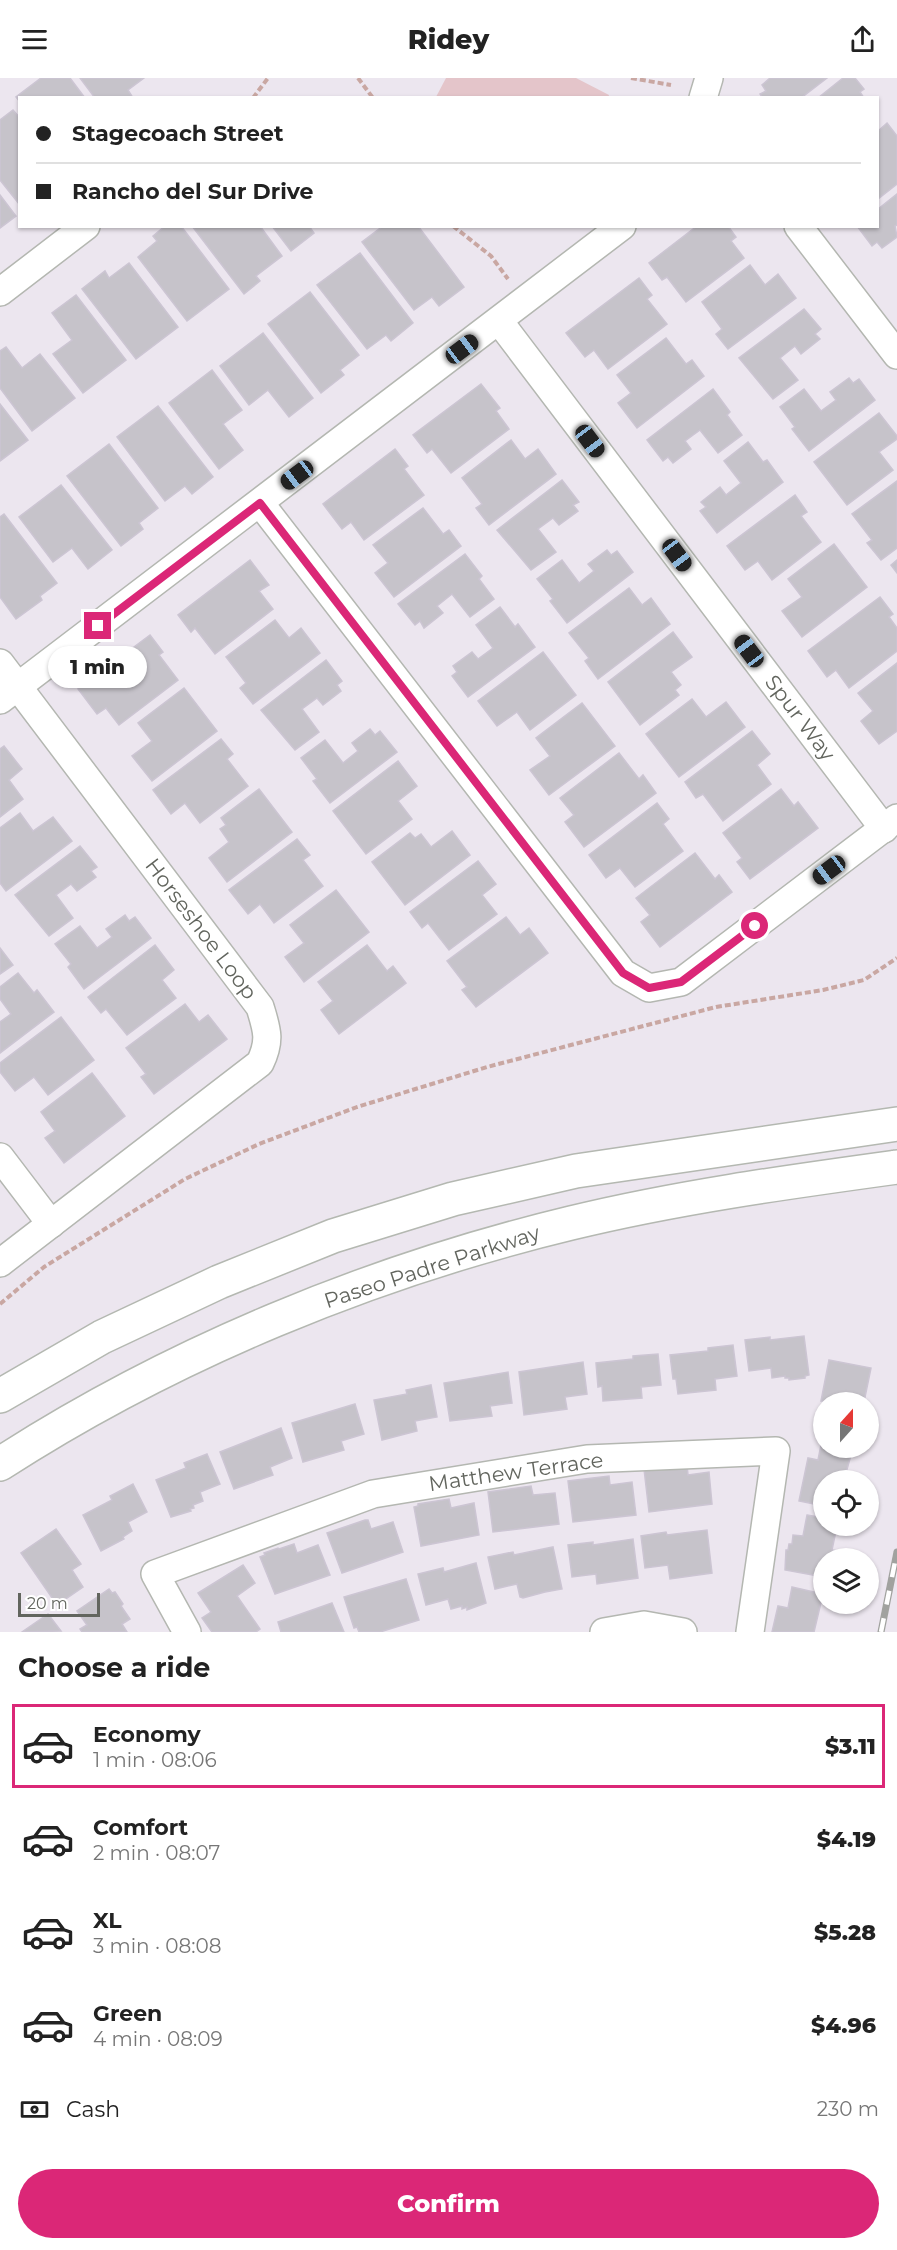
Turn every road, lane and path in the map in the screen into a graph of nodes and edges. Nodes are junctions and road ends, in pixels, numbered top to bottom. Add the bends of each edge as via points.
1 (268, 78) edge
2 (358, 78) edge
3 (631, 78) edge
4 (709, 78) edge
5 (671, 85) dead end
6 (254, 96) edge
7 (372, 96) edge
8 (704, 96) edge
9 (83, 228) edge
10 (456, 228) edge
11 (619, 228) edge
12 (800, 228) edge
13 (510, 281) dead end
14 (0, 292) edge
15 (499, 321) junction
16 (897, 356) edge
17 (260, 503) junction
18 (0, 663) edge
19 (9, 694) edge
20 (890, 824) edge
21 (897, 958) edge
22 (893, 1124) edge
23 (0, 1156) edge
24 (897, 1167) edge
25 (51, 1224) junction
26 (0, 1263) edge
27 (0, 1304) edge
28 (0, 1396) edge
29 (0, 1464) edge
30 (187, 1632) edge
31 (604, 1632) edge
32 (683, 1632) edge
33 (750, 1632) edge

1 - 6 path
2 - 7 path
3 - 5 path
4 - 8 street
9 - 14 street
10 - 13 path via 491,256
11 - 15 street
12 - 16 street
15 - 17 street
15 - 20 street, Spur Way
17 - 19 street
17 - 20 street via 623,973 649,988 681,982
18 - 19 street, Horseshoe Loop
19 - 25 street, Horseshoe Loop via 260,1007 268,1032 267,1048 260,1063
21 - 27 path via 864,980 716,1007 499,1064 357,1107 259,1144 184,1179 44,1267
22 - 28 main road via 576,1171 453,1199 333,1236 219,1282 102,1337
23 - 25 street
24 - 29 main road, Paseo Padre Parkway via 687,1199 571,1223 443,1259 237,1335 129,1388
25 - 26 street, Horseshoe Loop
30 - 33 street, Matthew Terrace via 155,1574 373,1494 587,1459 776,1451
31 - 32 street via 644,1625

